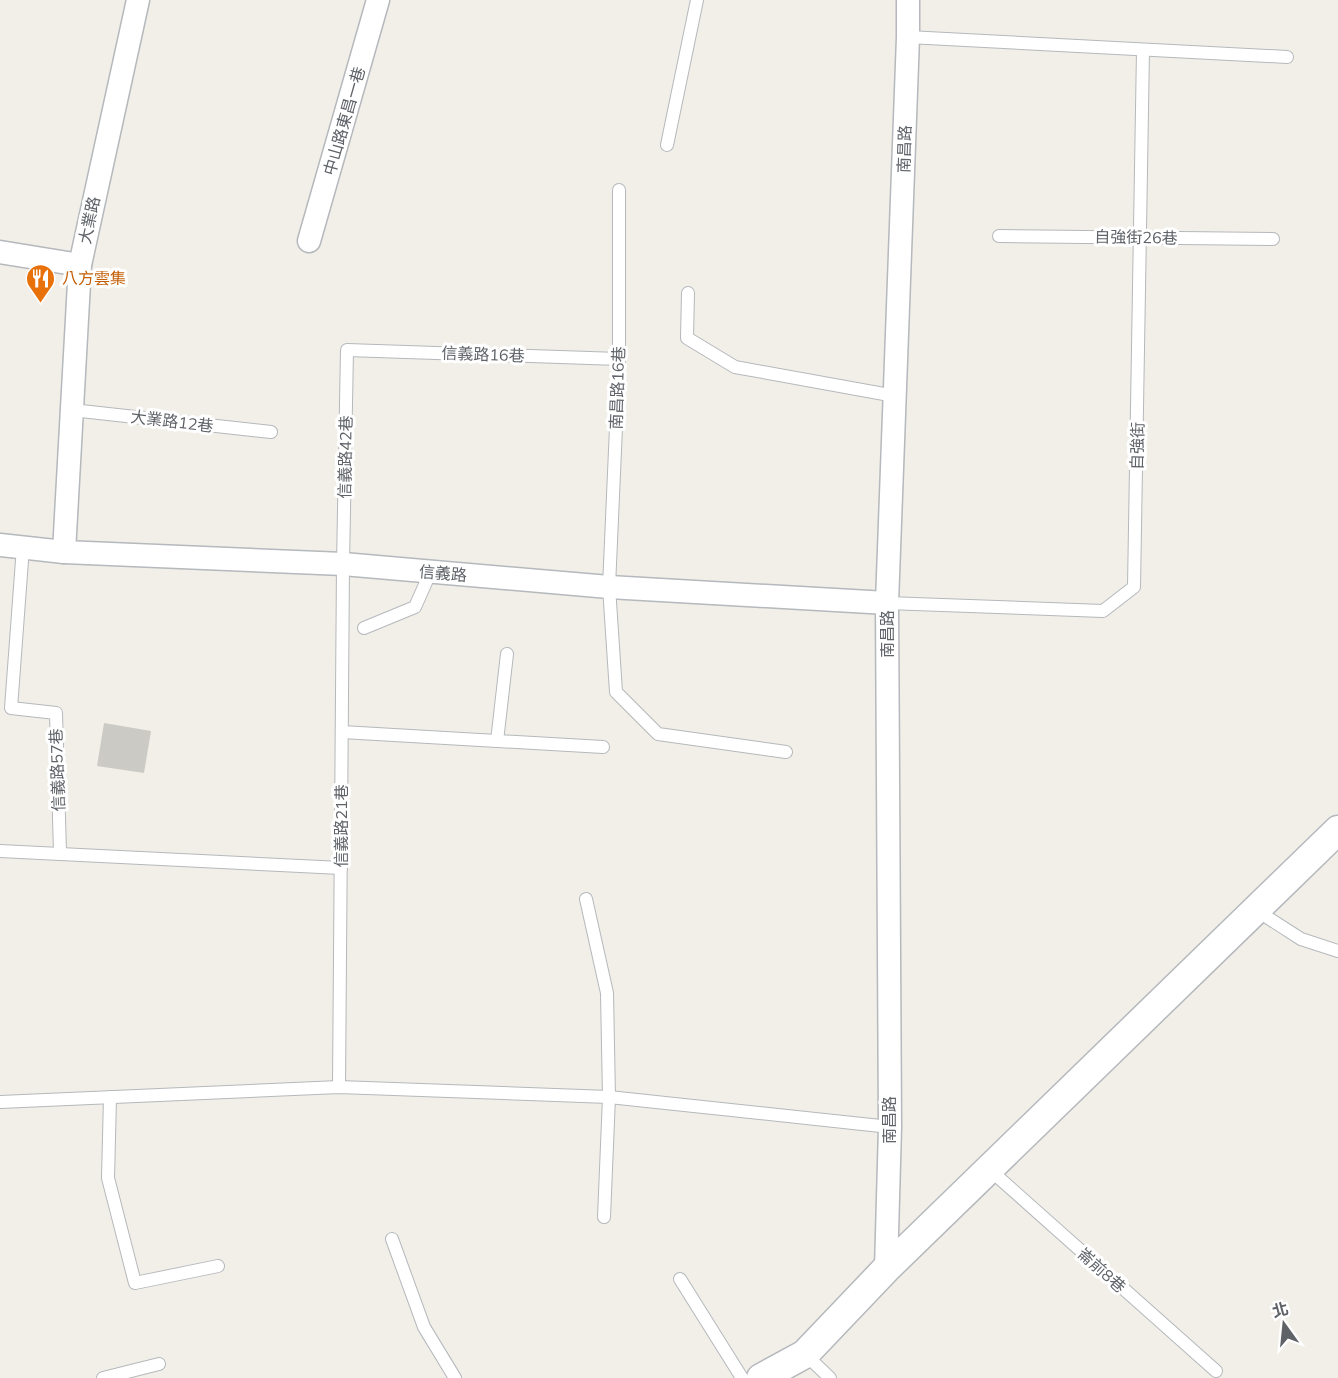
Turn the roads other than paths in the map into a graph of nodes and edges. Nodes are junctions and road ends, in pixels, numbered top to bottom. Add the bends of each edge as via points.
1 (138, 0) edge
2 (378, 0) edge
3 (697, 0) edge
4 (908, 0) edge
5 (908, 37) junction
6 (1143, 50) junction
7 (1287, 57) dead end
8 (667, 145) dead end
9 (619, 190) dead end
10 (999, 236) dead end
11 (1140, 237) junction
12 (1273, 238) dead end
13 (309, 241) dead end
14 (0, 252) edge
15 (80, 265) junction
16 (688, 293) dead end
17 (347, 350) joint
18 (618, 359) junction
19 (895, 396) junction
20 (72, 410) junction
21 (271, 432) dead end
22 (0, 545) edge
23 (23, 547) junction
24 (64, 552) junction
25 (343, 564) junction
26 (431, 572) junction
27 (609, 587) junction
28 (887, 603) junction
29 (364, 628) dead end
30 (507, 654) dead end
31 (342, 732) junction
32 (497, 741) junction
33 (603, 747) dead end
34 (786, 752) dead end
35 (1338, 830) edge
36 (0, 850) edge
37 (60, 852) junction
38 (341, 868) junction
39 (586, 898) dead end
40 (1256, 909) junction
41 (1338, 951) edge
42 (339, 1088) junction
43 (111, 1096) junction
44 (609, 1097) junction
45 (0, 1102) edge
46 (890, 1127) junction
47 (989, 1169) junction
48 (603, 1217) dead end
49 (392, 1239) dead end
50 (218, 1266) dead end
51 (886, 1269) junction
52 (680, 1279) dead end
53 (805, 1354) junction
54 (159, 1364) dead end
55 (1216, 1371) dead end
56 (103, 1378) edge
57 (455, 1378) edge
58 (742, 1378) edge
59 (761, 1378) edge
60 (830, 1378) edge

1 - 15 street, 大業路
2 - 13 street, 中山路東昌一巷
3 - 8 lane
4 - 5 street, 南昌路
5 - 6 lane
5 - 19 street, 南昌路
6 - 7 lane
6 - 11 lane, 自強街
9 - 18 lane, 南昌路16巷
10 - 11 lane, 自強街26巷
11 - 12 lane, 自強街26巷
11 - 28 lane, 自強街 via 1134,587 1103,611
14 - 15 street
15 - 20 street, 大業路
16 - 19 lane via 687,338 735,367
17 - 18 lane, 信義路16巷
17 - 25 lane, 信義路42巷
18 - 27 lane, 南昌路16巷
19 - 28 street, 南昌路
20 - 21 lane, 大業路12巷
20 - 24 street, 大業路
22 - 23 street, 信義路
23 - 24 street, 信義路
23 - 37 lane, 信義路57巷 via 11,708 56,713
24 - 25 street, 信義路
25 - 26 street, 信義路
25 - 31 lane, 信義路21巷
26 - 27 street, 信義路
26 - 29 lane via 415,607
27 - 28 street, 信義路
27 - 34 lane, 南昌路16巷 via 616,692 657,734
28 - 46 street, 南昌路
30 - 32 lane
31 - 32 lane
31 - 38 lane, 信義路21巷
32 - 33 lane
35 - 40 street
36 - 37 lane
37 - 38 lane
38 - 42 lane, 信義路21巷
39 - 44 lane via 607,993
40 - 41 lane via 1301,939
40 - 47 street
42 - 43 lane
42 - 44 lane
43 - 45 lane
43 - 50 lane via 108,1178 135,1283
44 - 46 lane
44 - 48 lane
46 - 51 street, 南昌路
47 - 51 street
47 - 55 lane, 崙前8巷
49 - 57 lane via 424,1327
51 - 53 street
52 - 58 lane
53 - 59 street
53 - 60 lane
54 - 56 lane

